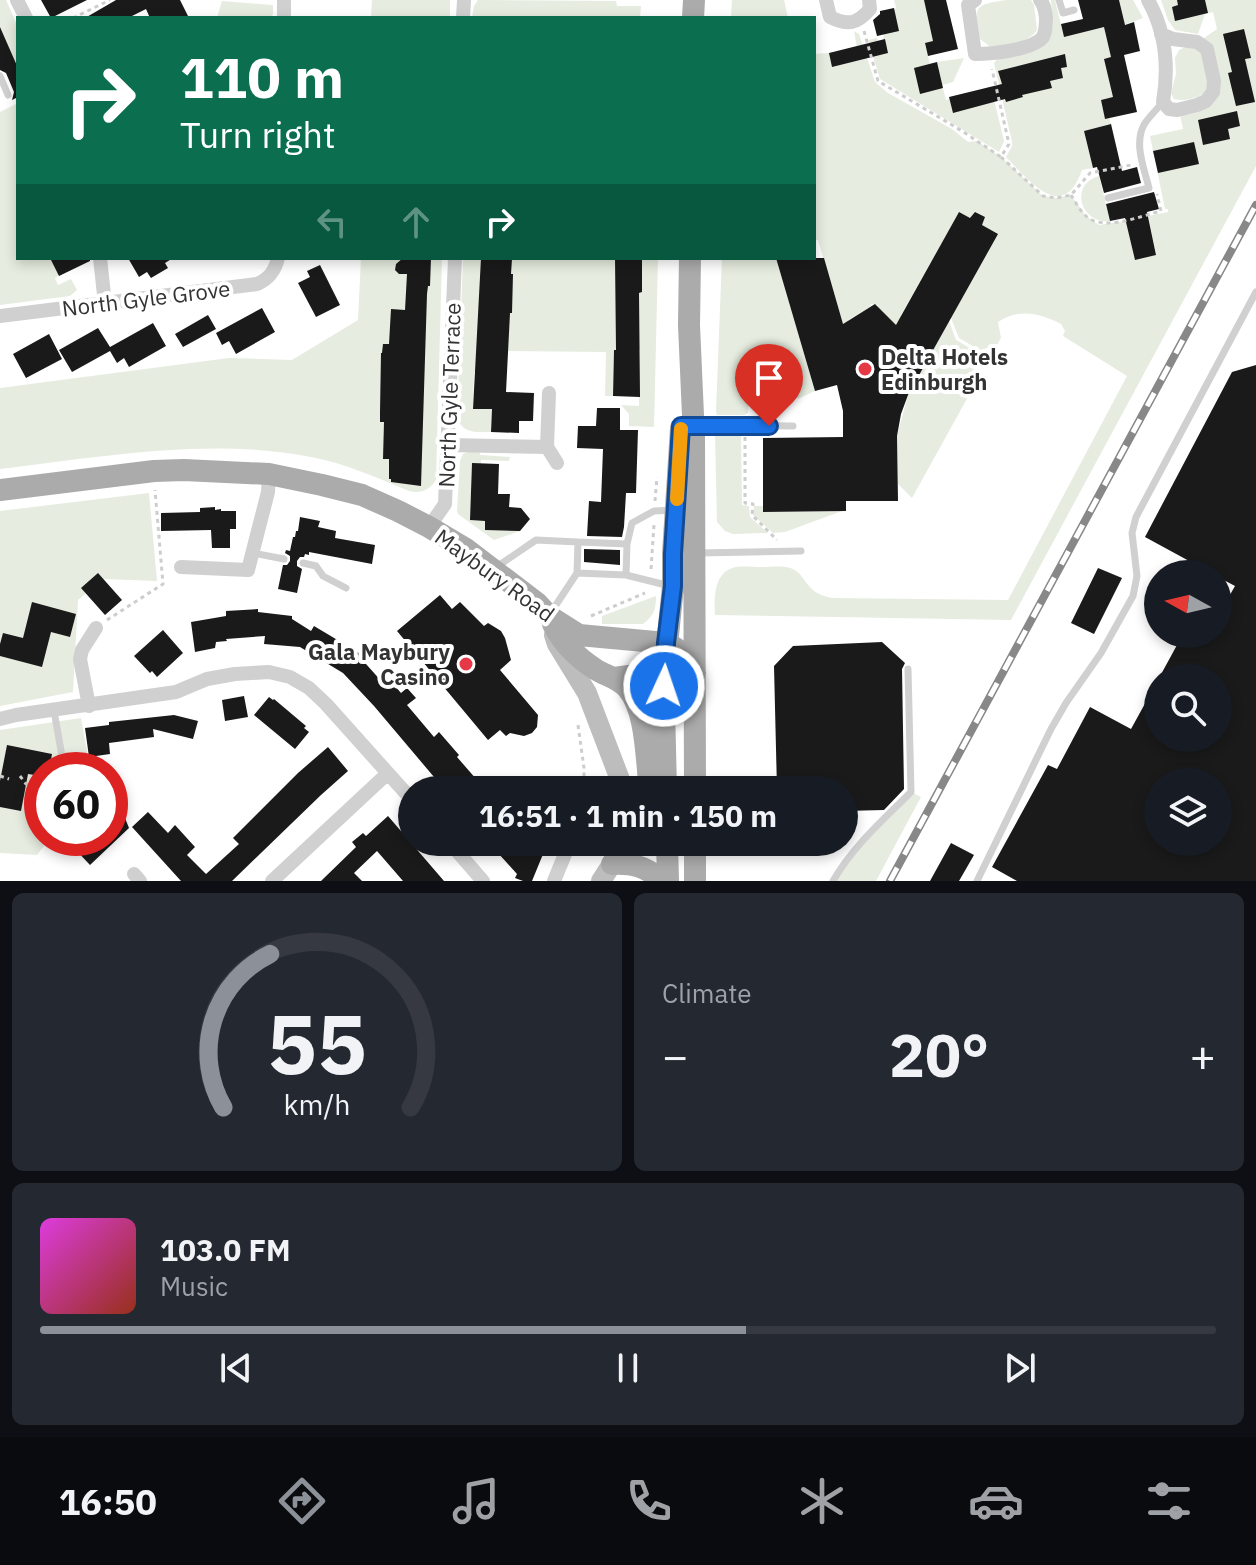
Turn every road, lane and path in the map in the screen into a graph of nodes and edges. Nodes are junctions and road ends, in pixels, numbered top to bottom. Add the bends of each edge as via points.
1 (110, 0) edge
2 (826, 0) edge
3 (869, 0) edge
4 (975, 0) edge
5 (1040, 0) edge
6 (1059, 0) edge
7 (1148, 0) edge
8 (1074, 10) dead end
9 (77, 16) edge
10 (860, 20) junction
11 (1161, 34) junction
12 (988, 54) junction
13 (0, 76) edge
14 (8, 95) dead end
15 (1163, 102) junction
16 (1001, 157) junction
17 (1142, 163) junction
18 (1156, 187) dead end
19 (1071, 195) junction
20 (1108, 198) dead end
21 (100, 260) edge
22 (278, 260) edge
23 (455, 260) edge
24 (690, 260) edge
25 (1256, 292) edge
26 (105, 304) junction
27 (0, 316) edge
28 (549, 393) dead end
29 (687, 426) junction
30 (745, 426) junction
31 (793, 426) dead end
32 (448, 445) junction
33 (547, 447) junction
34 (557, 463) dead end
35 (154, 471) junction
36 (269, 474) junction
37 (0, 490) edge
38 (685, 510) junction
39 (429, 527) junction
40 (578, 542) junction
41 (627, 544) junction
42 (801, 551) dead end
43 (788, 552) junction
44 (253, 553) junction
45 (683, 554) junction
46 (284, 559) dead end
47 (303, 563) dead end
48 (181, 567) dead end
49 (494, 569) junction
50 (577, 573) junction
51 (626, 575) junction
52 (683, 586) junction
53 (346, 588) dead end
54 (650, 591) dead end
55 (549, 616) junction
56 (591, 616) dead end
57 (96, 628) joint
58 (695, 628) junction
59 (606, 637) junction
60 (671, 653) junction
61 (908, 669) dead end
62 (605, 673) junction
63 (695, 673) junction
64 (587, 693) junction
65 (89, 706) junction
66 (54, 711) junction
67 (0, 719) edge
68 (578, 724) dead end
69 (61, 752) edge
70 (388, 773) junction
71 (0, 776) edge
72 (20, 776) dead end
73 (584, 776) edge
74 (619, 776) edge
75 (648, 776) edge
76 (666, 776) edge
77 (695, 776) edge
78 (9, 779) dead end
79 (24, 781) edge
80 (398, 784) edge
81 (461, 856) edge
82 (564, 856) edge
83 (666, 856) edge
84 (695, 856) edge
85 (607, 873) edge
86 (272, 881) edge
87 (483, 881) edge
88 (554, 881) edge
89 (660, 881) edge
90 (668, 881) edge
91 (695, 881) edge
92 (833, 881) edge
93 (977, 881) edge

1 - 9 path
2 - 10 street via 830,17
3 - 10 street via 870,9
4 - 12 street via 968,12 975,54
5 - 12 street via 1047,25 1044,36 1033,44
6 - 8 lane via 1063,13
7 - 11 street
10 - 16 path via 878,81
11 - 15 street via 1167,59
11 - 15 street via 1207,49 1214,81 1213,92 1197,105 1177,110
12 - 16 path via 1009,144
13 - 14 lane
15 - 17 lane via 1139,137
16 - 19 path via 1043,196
17 - 19 path via 1090,173
17 - 20 lane via 1149,188
18 - 19 path via 1161,211 1111,223 1099,224 1086,216
21 - 26 street
22 - 26 street, North Gyle Grove via 266,280 257,284
23 - 32 street, North Gyle Terrace
24 - 29 main road
25 - 93 lane via 1136,517 1136,584 1130,603 1056,720
26 - 27 street, North Gyle Grove
28 - 33 street
29 - 30 lane
29 - 38 main road
30 - 31 lane
30 - 43 path via 745,503 753,504 752,515
32 - 33 street
32 - 39 street, North Gyle Terrace via 445,504
33 - 34 street
35 - 36 main road, Maybury Road
35 - 37 main road, Maybury Road
35 - 57 path via 163,584
36 - 39 main road, Maybury Road via 362,495
36 - 44 street
38 - 41 lane via 654,511 632,523
38 - 45 main road
39 - 49 main road, Maybury Road
40 - 41 lane
40 - 49 lane via 536,540
40 - 50 lane
41 - 51 lane
42 - 43 lane
43 - 45 lane
44 - 46 lane
44 - 48 street via 248,570
45 - 52 main road
47 - 53 lane
49 - 55 main road, Maybury Road
50 - 51 lane
50 - 55 lane
51 - 52 lane
52 - 58 main road
52 - 60 main road
54 - 56 path
55 - 59 main road, Maybury Road via 579,635
55 - 62 main road via 561,640
55 - 64 street via 557,644
57 - 65 street via 80,659
58 - 60 main road
58 - 63 main road
59 - 60 main road, Maybury Road
59 - 62 street
60 - 62 main road via 651,673
60 - 63 main road
60 - 76 main road via 664,707
61 - 92 lane via 911,792 856,846
62 - 64 street
62 - 75 main road via 633,696
63 - 77 main road
64 - 74 street
65 - 66 street
65 - 70 street via 176,692 207,679 269,672 309,688
66 - 67 street
66 - 69 lane
68 - 73 path
70 - 80 street
70 - 86 street
71 - 78 path
72 - 79 path
81 - 87 street
82 - 88 street
83 - 90 main road
84 - 91 main road
85 - 89 main road via 636,865

